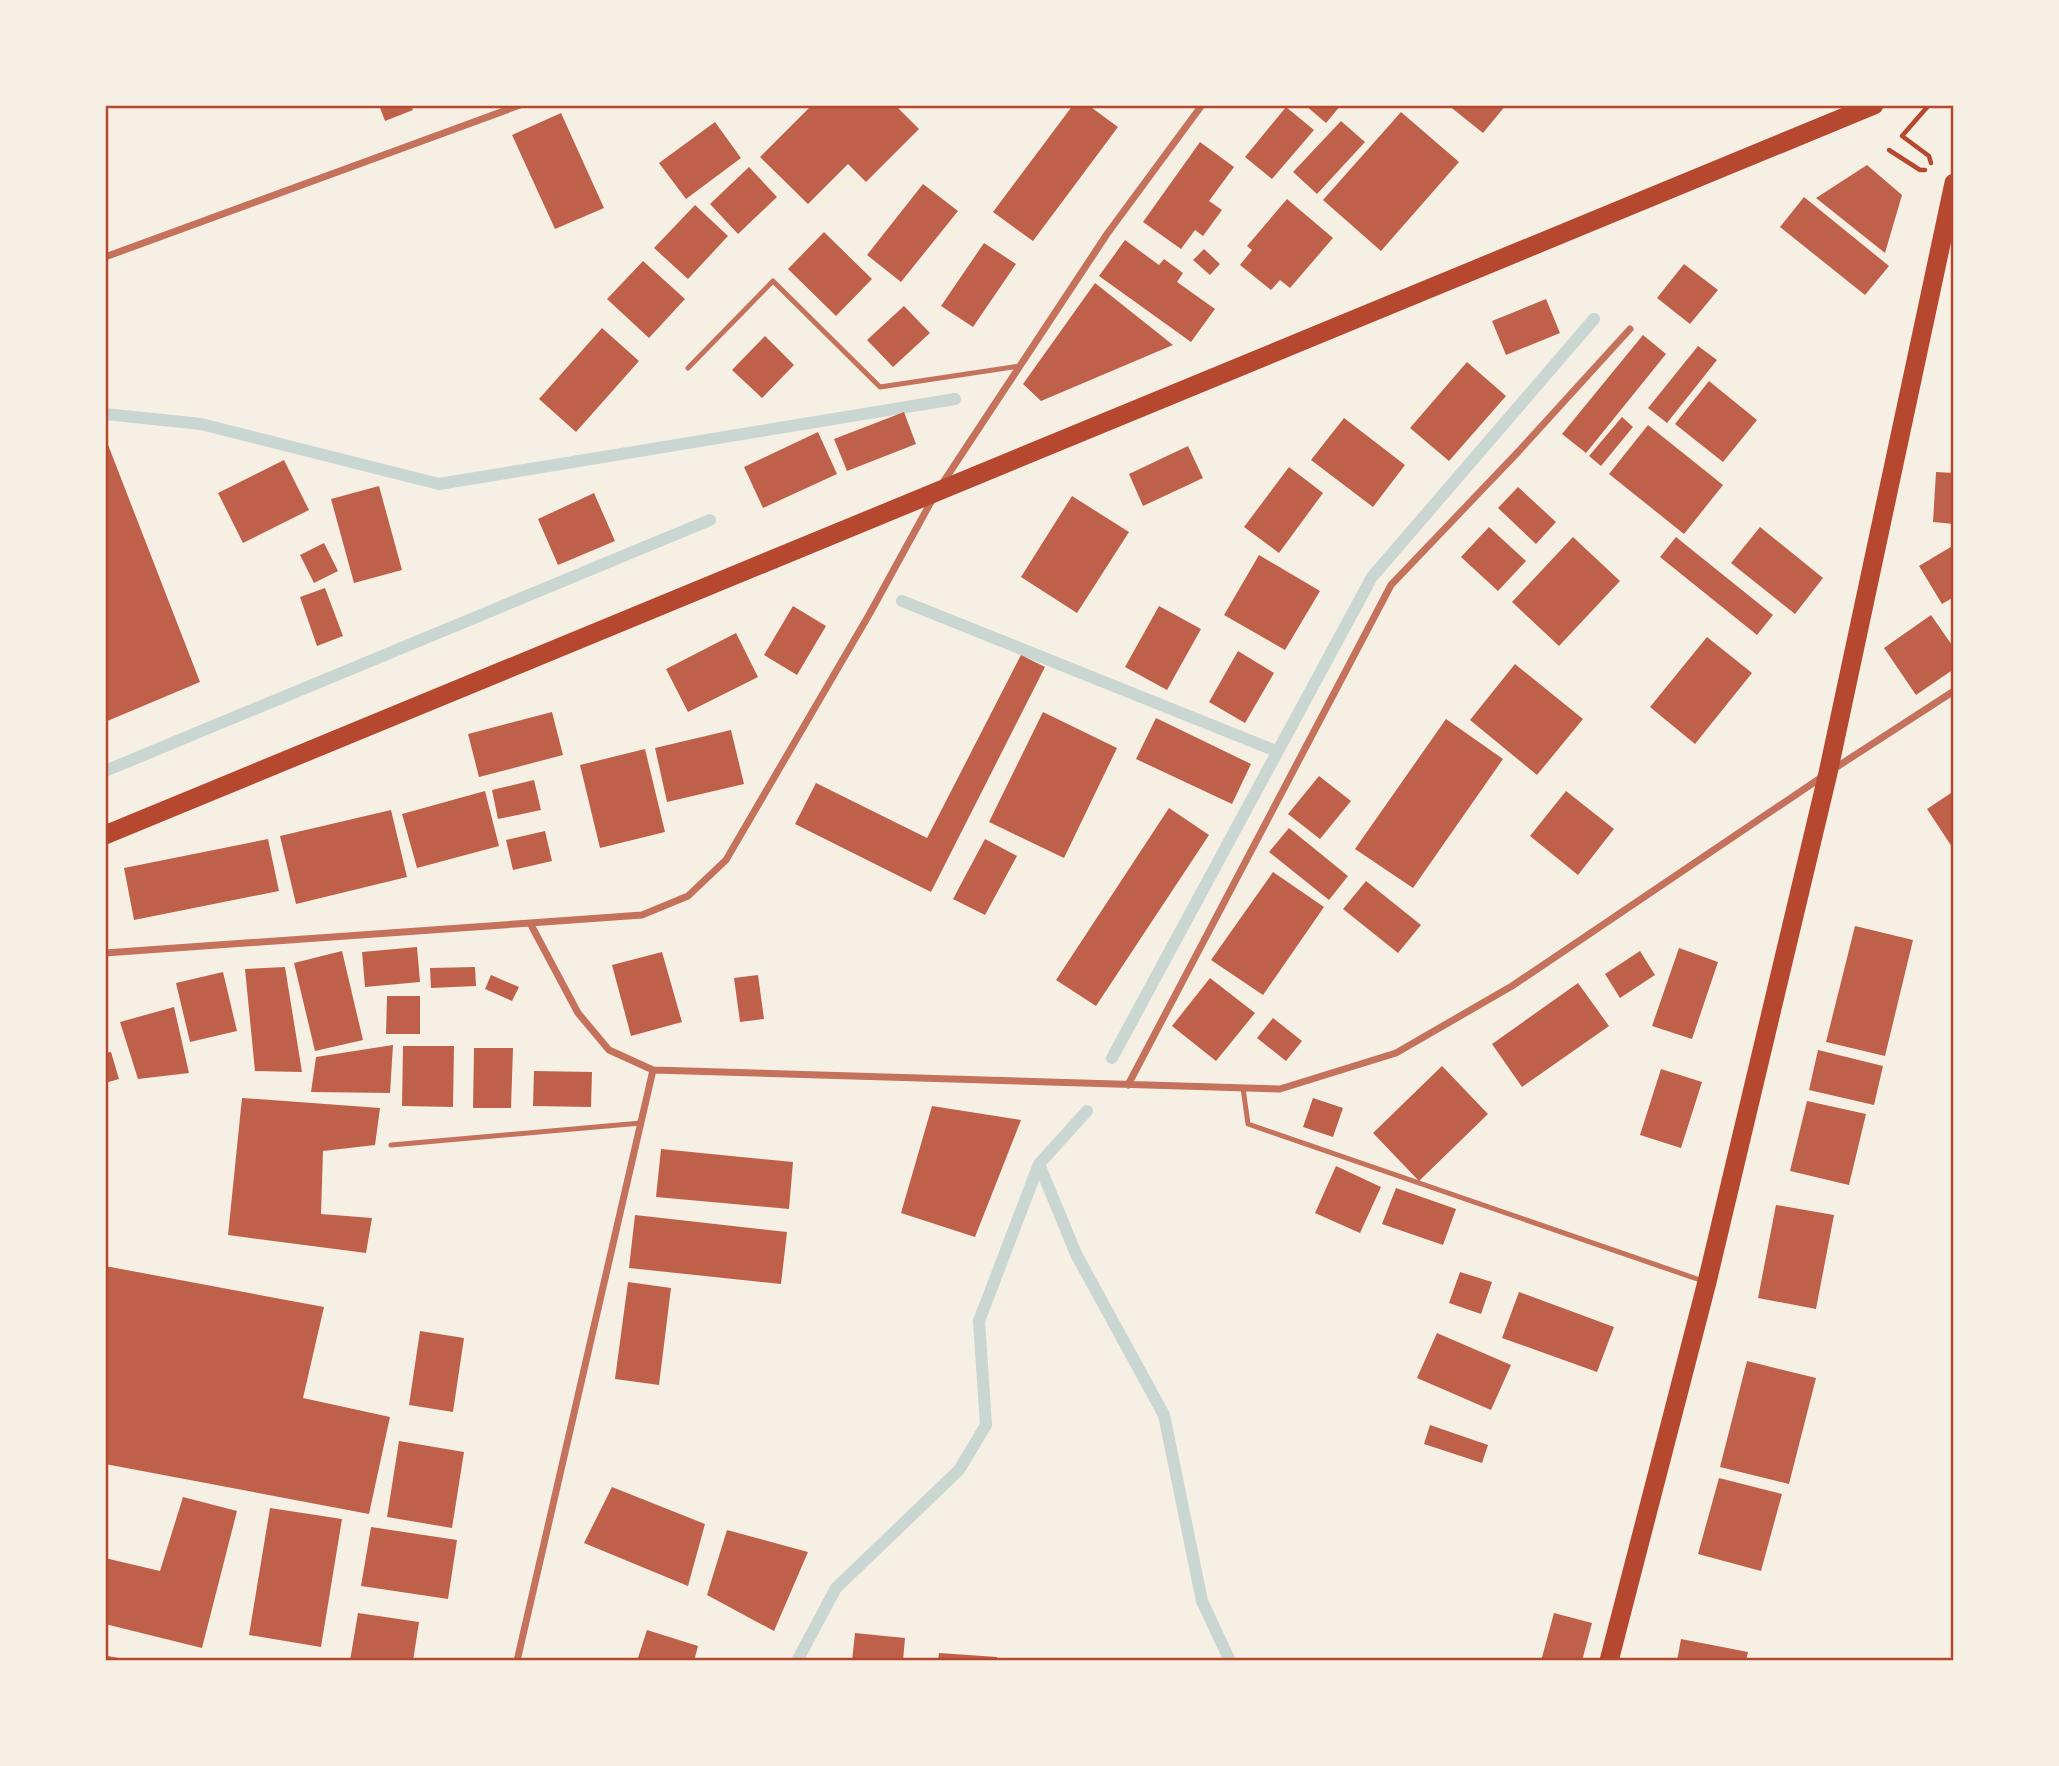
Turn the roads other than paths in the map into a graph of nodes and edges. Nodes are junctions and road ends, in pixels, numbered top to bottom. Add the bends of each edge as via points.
1 (520, 105) edge
2 (1202, 105) edge
3 (1874, 105) edge
4 (1954, 183) edge
5 (105, 257) edge
6 (1630, 329) dead end
7 (1020, 366) junction
8 (688, 369) dead end
9 (936, 493) junction
10 (1954, 691) edge
11 (1828, 773) junction
12 (105, 835) edge
13 (530, 923) junction
14 (105, 953) edge
15 (653, 1070) junction
16 (1128, 1085) junction
17 (1243, 1088) junction
18 (641, 1123) junction
19 (391, 1146) dead end
20 (1707, 1282) junction
21 (105, 1659) edge
22 (117, 1661) edge
23 (517, 1661) edge
24 (1609, 1661) edge

1 - 5 street
2 - 7 street via 1107,233
3 - 9 highway
4 - 11 highway
6 - 16 street via 1391,585
7 - 8 lane via 880,387 773,281
7 - 9 street
9 - 12 highway
9 - 13 street via 726,860 688,896 642,915
10 - 11 street
11 - 17 street via 1512,986 1396,1053 1280,1089
11 - 20 highway
13 - 14 street
13 - 15 street via 578,1013 601,1041 609,1050
15 - 16 street
15 - 18 street
16 - 17 street
17 - 20 lane via 1248,1125
18 - 19 lane
18 - 23 street
20 - 24 highway
21 - 22 street

